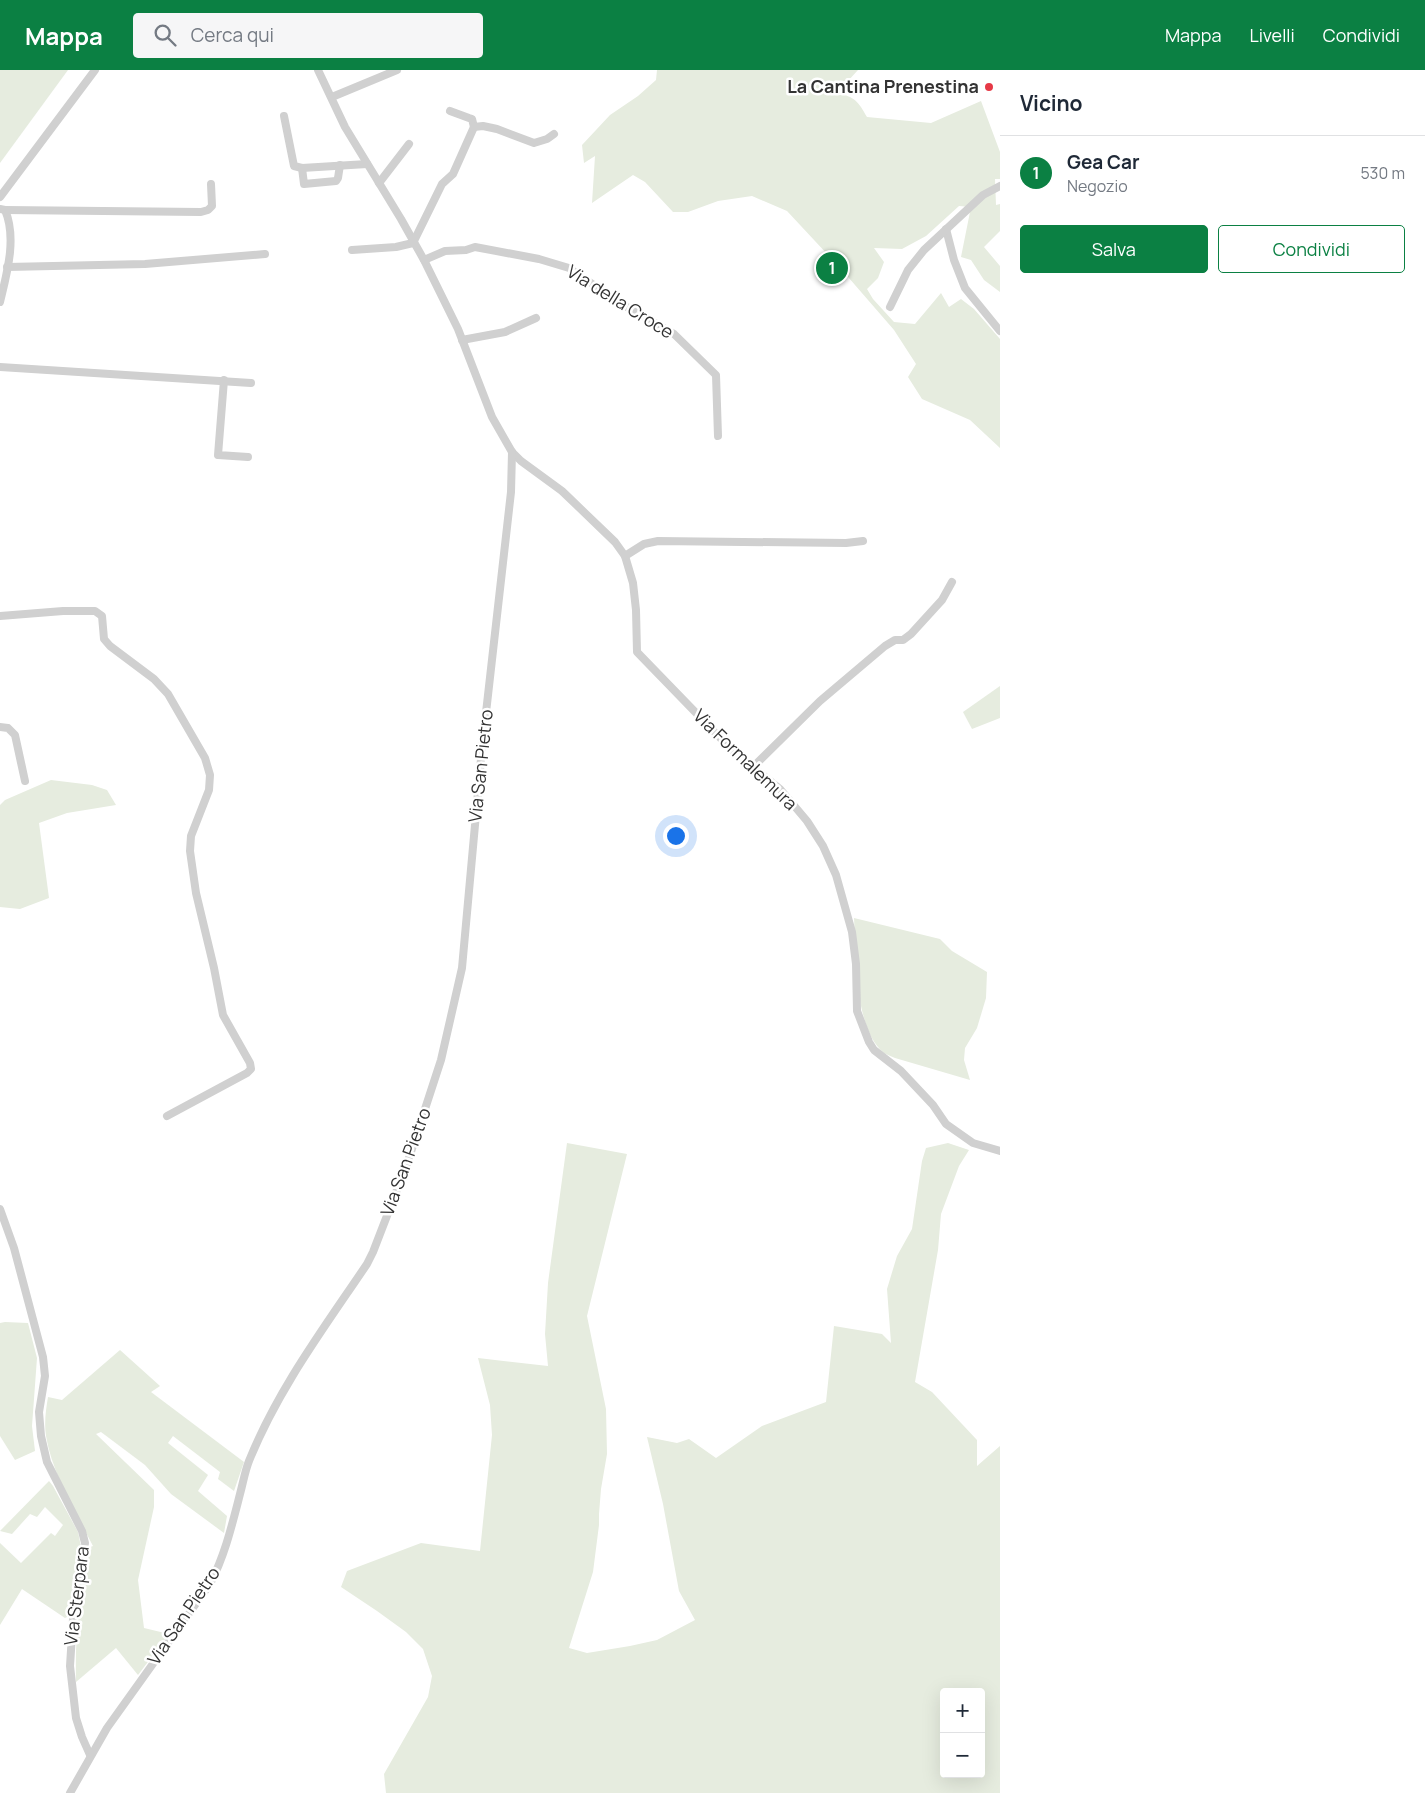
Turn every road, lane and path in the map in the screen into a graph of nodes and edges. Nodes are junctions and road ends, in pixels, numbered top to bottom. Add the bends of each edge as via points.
1 (95, 70) edge
2 (318, 70) edge
3 (397, 70) edge
4 (332, 97) junction
5 (450, 111) dead end
6 (284, 116) dead end
7 (474, 126) junction
8 (554, 134) dead end
9 (409, 144) dead end
10 (367, 164) junction
11 (340, 165) junction
12 (302, 168) junction
13 (379, 183) junction
14 (211, 184) dead end
15 (1000, 186) edge
16 (0, 197) edge
17 (3, 209) edge
18 (946, 229) junction
19 (413, 242) junction
20 (352, 250) dead end
21 (265, 254) dead end
22 (424, 260) junction
23 (7, 267) junction
24 (0, 302) edge
25 (890, 307) dead end
26 (536, 318) dead end
27 (1000, 331) edge
28 (462, 340) junction
29 (0, 367) edge
30 (224, 380) junction
31 (251, 383) dead end
32 (718, 436) dead end
33 (512, 452) junction
34 (248, 457) dead end
35 (864, 541) dead end
36 (626, 556) junction
37 (952, 582) dead end
38 (0, 616) edge
39 (0, 727) edge
40 (753, 767) junction
41 (25, 781) dead end
42 (167, 1116) dead end
43 (1000, 1151) edge
44 (0, 1210) edge
45 (90, 1756) junction
46 (70, 1793) edge

1 - 16 street
2 - 4 street
3 - 4 street
4 - 10 street
5 - 7 street via 472,119
6 - 12 street via 294,166
7 - 8 street via 497,129 534,143
7 - 19 street via 453,174 442,184
9 - 13 street
10 - 11 street
10 - 13 street
11 - 12 street
11 - 12 street via 336,181 304,184
13 - 19 street
14 - 17 street via 213,204 204,211
15 - 18 street via 983,195
17 - 23 street via 10,227
18 - 25 street via 913,263
18 - 27 street via 965,288
19 - 20 street via 396,247
19 - 22 street
21 - 23 street via 145,264
22 - 28 street
22 - 32 street, Via della Croce via 445,251 475,247 569,268 674,334 716,375
23 - 24 street
26 - 28 street via 505,332
28 - 33 street via 492,417
29 - 30 street
30 - 31 street
30 - 34 street via 218,455
33 - 36 street, Via Formalemura via 562,491
33 - 45 street, Via San Pietro via 511,492 482,748 462,968 439,1069 407,1164 370,1258 268,1418 249,1462 226,1545 210,1584
35 - 36 street via 658,541 644,544
36 - 40 street, Via Formalemura via 636,610 637,652 731,749
37 - 40 street via 942,600 911,634 904,640 895,640 885,646 820,701
38 - 42 street via 63,611 95,612 102,616 104,639 168,694 205,758 210,775 209,790 191,836 196,893 222,1015 251,1069
39 - 41 street via 8,728 15,735
40 - 43 street, Via Formalemura via 780,789 807,821 836,875 852,932 857,1011 868,1042 901,1071 946,1124 973,1142
44 - 45 street, Via Sterpara via 14,1248 42,1357 45,1376 39,1412 40,1436 48,1462 82,1531 85,1544 74,1603 70,1666 76,1718
45 - 46 street, Via San Pietro

